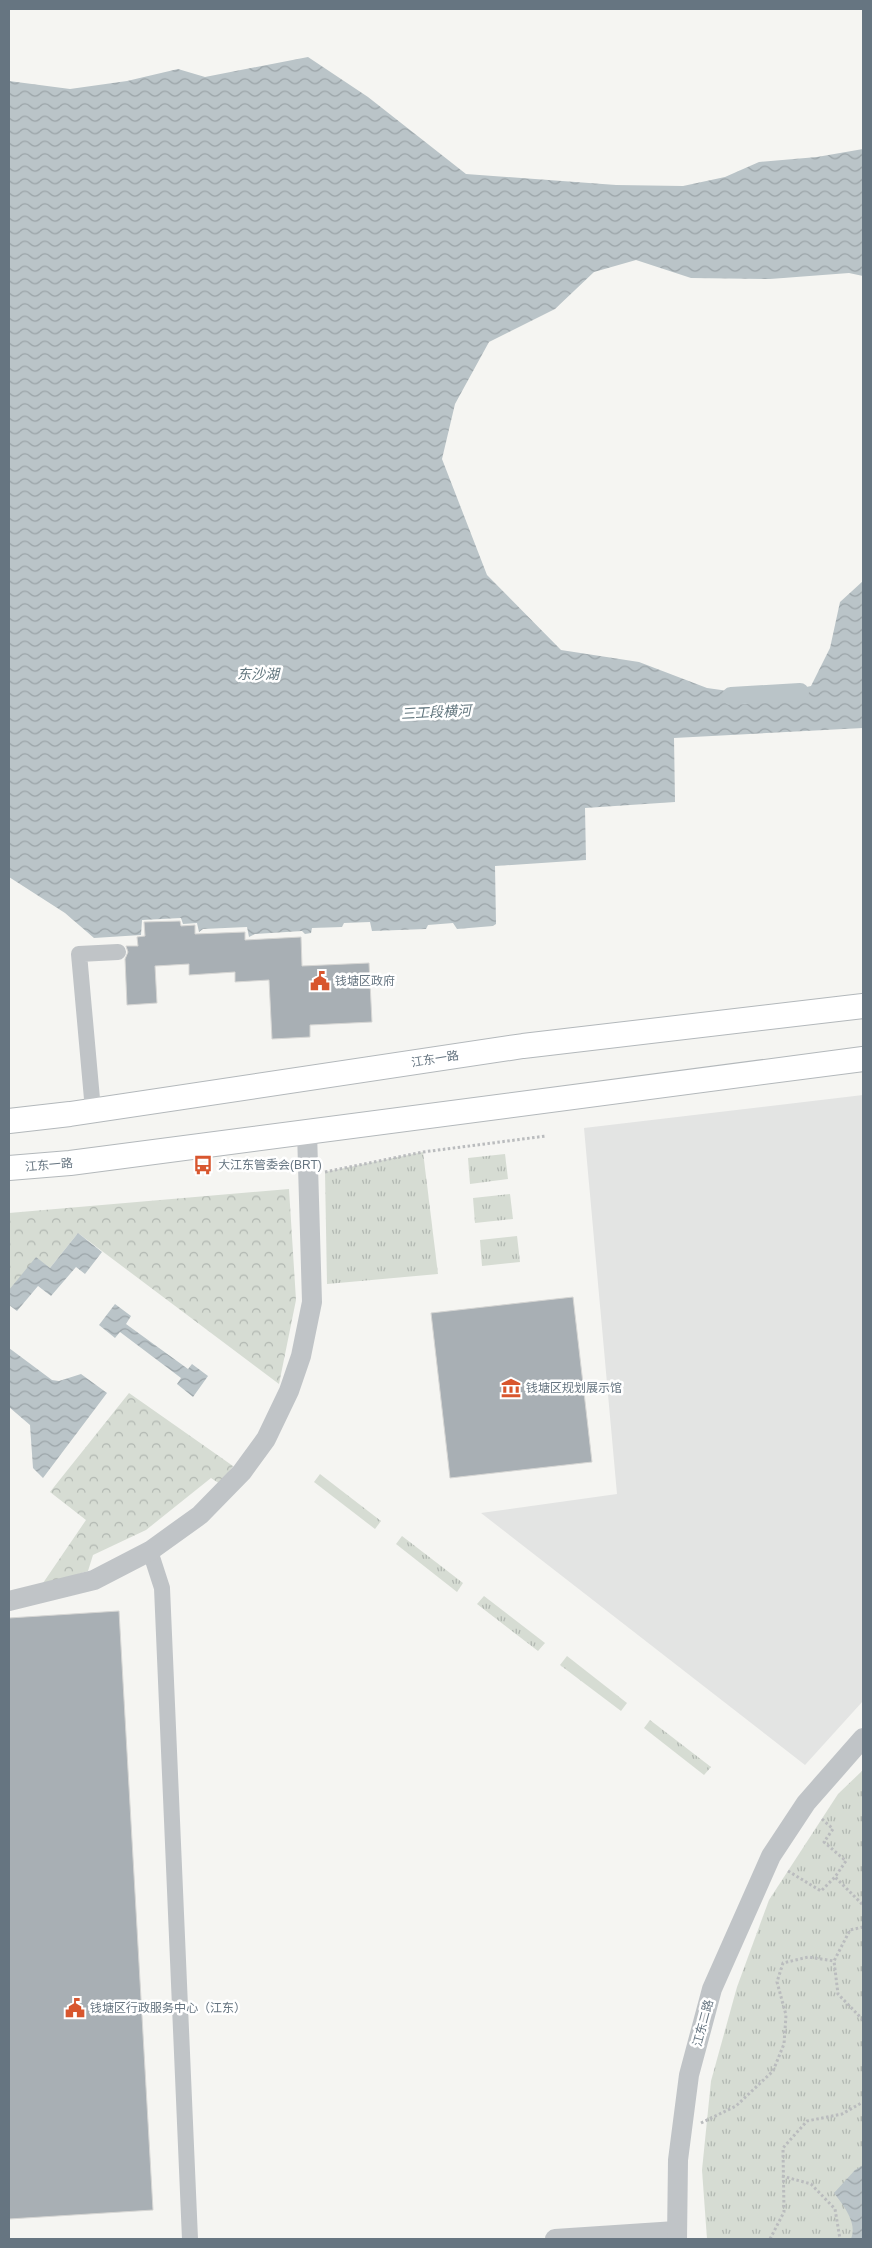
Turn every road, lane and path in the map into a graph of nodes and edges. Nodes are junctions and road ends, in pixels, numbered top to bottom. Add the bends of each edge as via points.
1 (118, 952) dead end
2 (863, 1006) edge
3 (863, 1059) edge
4 (92, 1110) junction
5 (9, 1121) edge
6 (306, 1132) junction
7 (546, 1136) dead end
8 (9, 1168) edge
9 (308, 1177) junction
10 (150, 1551) junction
11 (9, 1601) edge
12 (863, 1738) edge
13 (822, 1819) dead end
14 (788, 1871) dead end
15 (835, 1877) junction
16 (863, 1905) edge
17 (863, 1927) edge
18 (834, 1961) junction
19 (863, 2020) edge
20 (863, 2102) edge
21 (682, 2127) junction
22 (782, 2176) junction
23 (677, 2235) edge
24 (190, 2239) edge
25 (554, 2239) edge
26 (770, 2239) edge
27 (840, 2239) edge

1 - 4 street via 71,954
2 - 4 main road, 江东一路 via 523,1046
3 - 6 main road, 江东一路
4 - 5 main road, 江东一路
6 - 8 main road, 江东一路
6 - 9 street
7 - 9 path via 423,1152
9 - 10 street via 312,1302 301,1356 289,1391 266,1439 242,1472 200,1515
10 - 11 street via 94,1580
10 - 24 street via 162,1588
12 - 21 street, 江东二路 via 806,1803 771,1856 712,1989 689,2075
13 - 15 path via 833,1829 824,1842 846,1861
14 - 15 path via 821,1891
15 - 16 path
17 - 18 path via 850,1930
18 - 19 path via 838,1994
18 - 21 path via 808,1957 783,1963 777,1982 786,2015 784,2044 773,2071 736,2106 706,2122
20 - 22 path via 842,2114 807,2121 783,2148
21 - 23 street, 江东二路
22 - 26 path via 784,2212
22 - 27 path via 811,2184 835,2209
23 - 25 street, 江东二路

